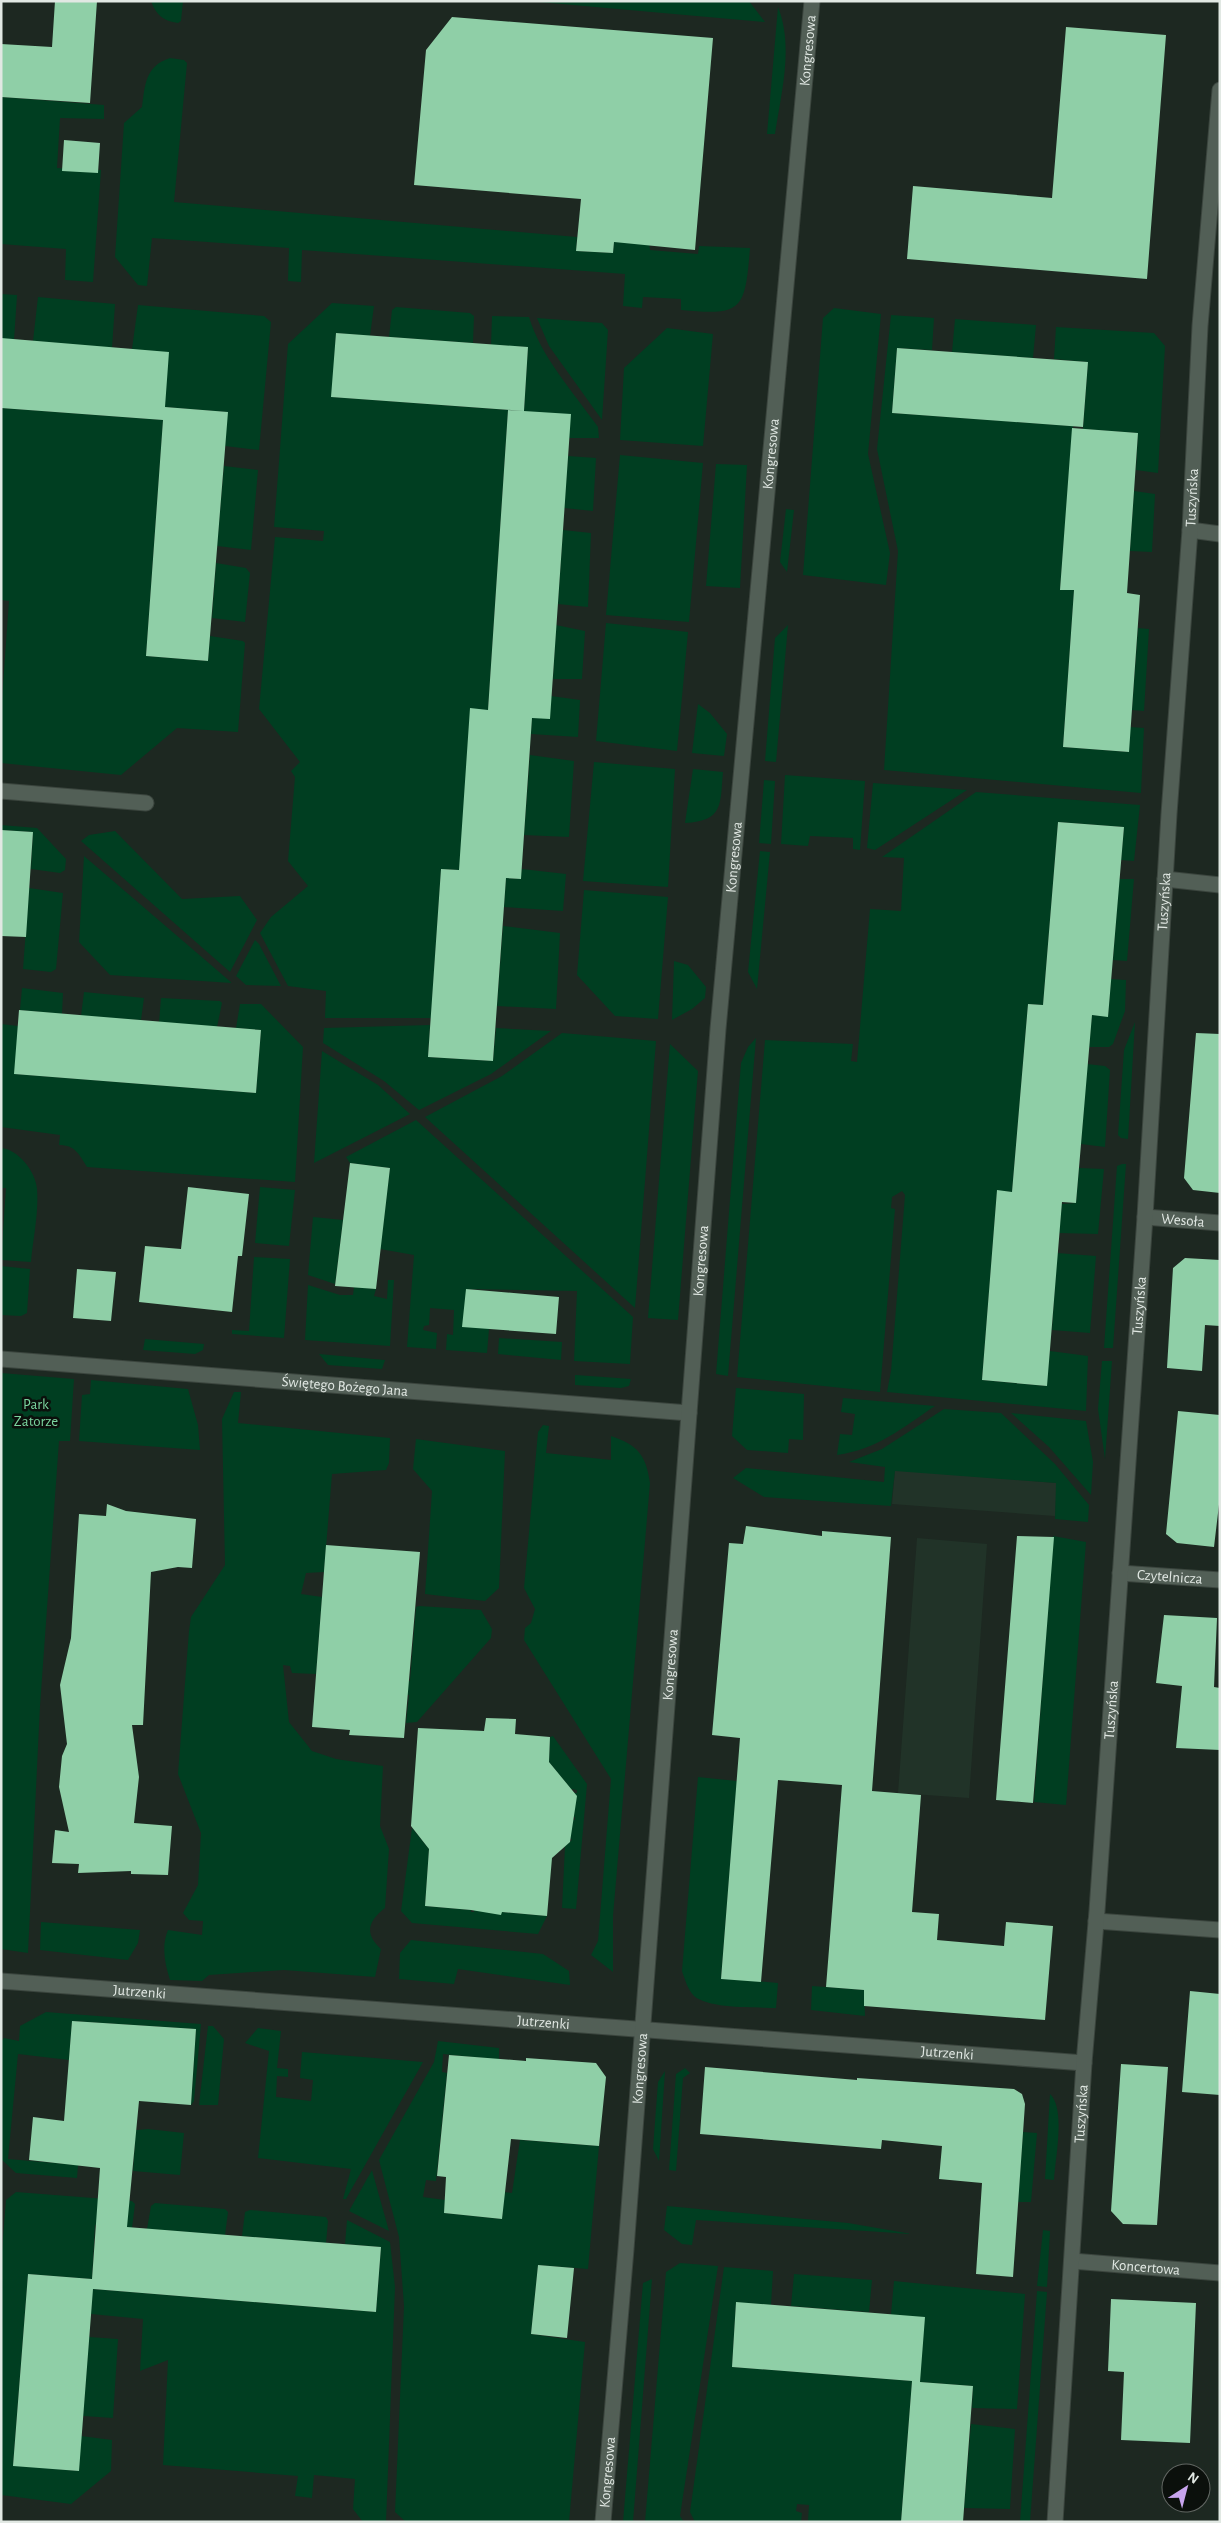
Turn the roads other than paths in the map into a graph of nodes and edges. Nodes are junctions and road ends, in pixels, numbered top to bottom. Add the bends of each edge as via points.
1 (812, 1) edge
2 (1220, 90) edge
3 (1190, 530) junction
4 (1220, 534) edge
5 (1, 792) edge
6 (146, 803) dead end
7 (1165, 879) junction
8 (1220, 884) edge
9 (1145, 1217) junction
10 (1220, 1224) edge
11 (1, 1359) edge
12 (689, 1413) junction
13 (1120, 1573) junction
14 (1220, 1580) edge
15 (1096, 1921) junction
16 (1220, 1930) edge
17 (1, 1981) edge
18 (642, 2029) junction
19 (1084, 2063) junction
20 (1072, 2261) junction
21 (1220, 2273) edge
22 (603, 2522) edge
23 (1055, 2522) edge

1 - 12 street, Kongresowa via 720,1003
2 - 3 street, Tuszyńska via 1200,326
3 - 4 street
3 - 7 street, Tuszyńska
5 - 6 street
7 - 8 street
7 - 9 street, Tuszyńska
9 - 10 street, Wesoła
9 - 13 street, Tuszyńska
11 - 12 street, Świętego Bożego Jana
12 - 18 street, Kongresowa
13 - 14 street, Czytelnicza
13 - 15 street, Tuszyńska
15 - 16 street
15 - 19 street, Tuszyńska
17 - 18 street, Jutrzenki
18 - 19 street, Jutrzenki
18 - 22 street, Kongresowa
19 - 20 street, Tuszyńska
20 - 21 street, Koncertowa
20 - 23 street, Tuszyńska

